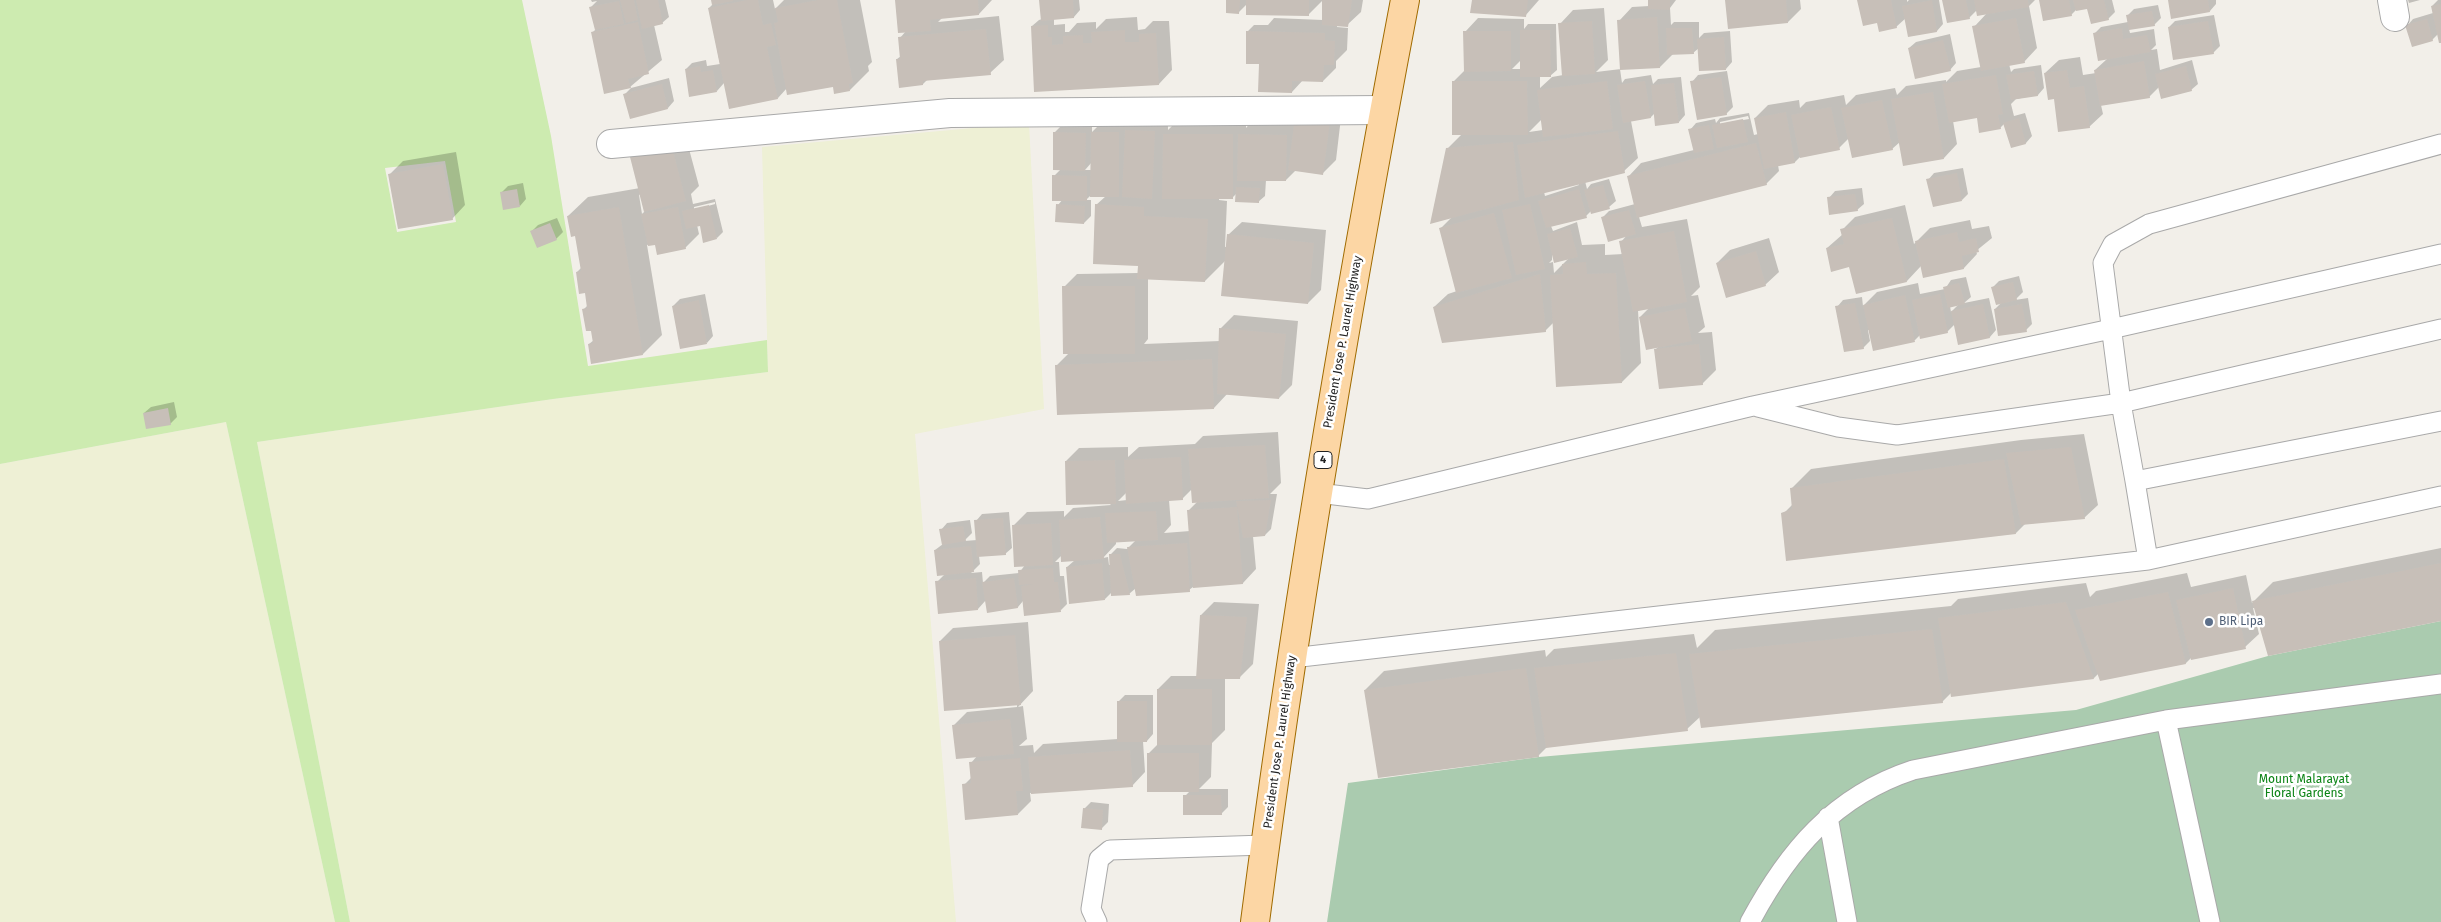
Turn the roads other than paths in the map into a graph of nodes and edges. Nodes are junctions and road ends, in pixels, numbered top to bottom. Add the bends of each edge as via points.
1 (1404, 0) edge
2 (1384, 110) junction
3 (610, 144) dead end
4 (2441, 144) edge
5 (2441, 254) edge
6 (2111, 329) junction
7 (2441, 329) edge
8 (2121, 403) junction
9 (1753, 406) junction
10 (2441, 421) edge
11 (2135, 481) junction
12 (1318, 492) junction
13 (2441, 496) edge
14 (2148, 560) junction
15 (1292, 658) junction
16 (2441, 684) edge
17 (2166, 720) junction
18 (1828, 817) junction
19 (1265, 845) junction
20 (1097, 922) edge
21 (1255, 922) edge
22 (1750, 922) edge
23 (1847, 922) edge
24 (2210, 922) edge

1 - 2 main road, President Jose P. Laurel Highway / 4
2 - 3 street via 950,113
2 - 12 main road, President Jose P. Laurel Highway / 4
4 - 6 lane via 2149,224 2113,244 2102,263
5 - 6 lane
6 - 8 lane
6 - 9 lane
7 - 8 lane
8 - 9 lane via 1897,435 1838,427
8 - 11 lane
9 - 12 lane via 1368,499
10 - 11 lane
11 - 14 lane
12 - 15 main road, President Jose P. Laurel Highway / 4
13 - 14 lane
14 - 15 lane
15 - 19 main road, President Jose P. Laurel Highway / 4
16 - 17 lane
17 - 18 lane via 1912,770 1870,787
17 - 24 lane
18 - 22 lane via 1791,858
18 - 23 lane
19 - 20 lane via 1110,850 1099,860 1091,909
19 - 21 main road, President Jose P. Laurel Highway / 4

